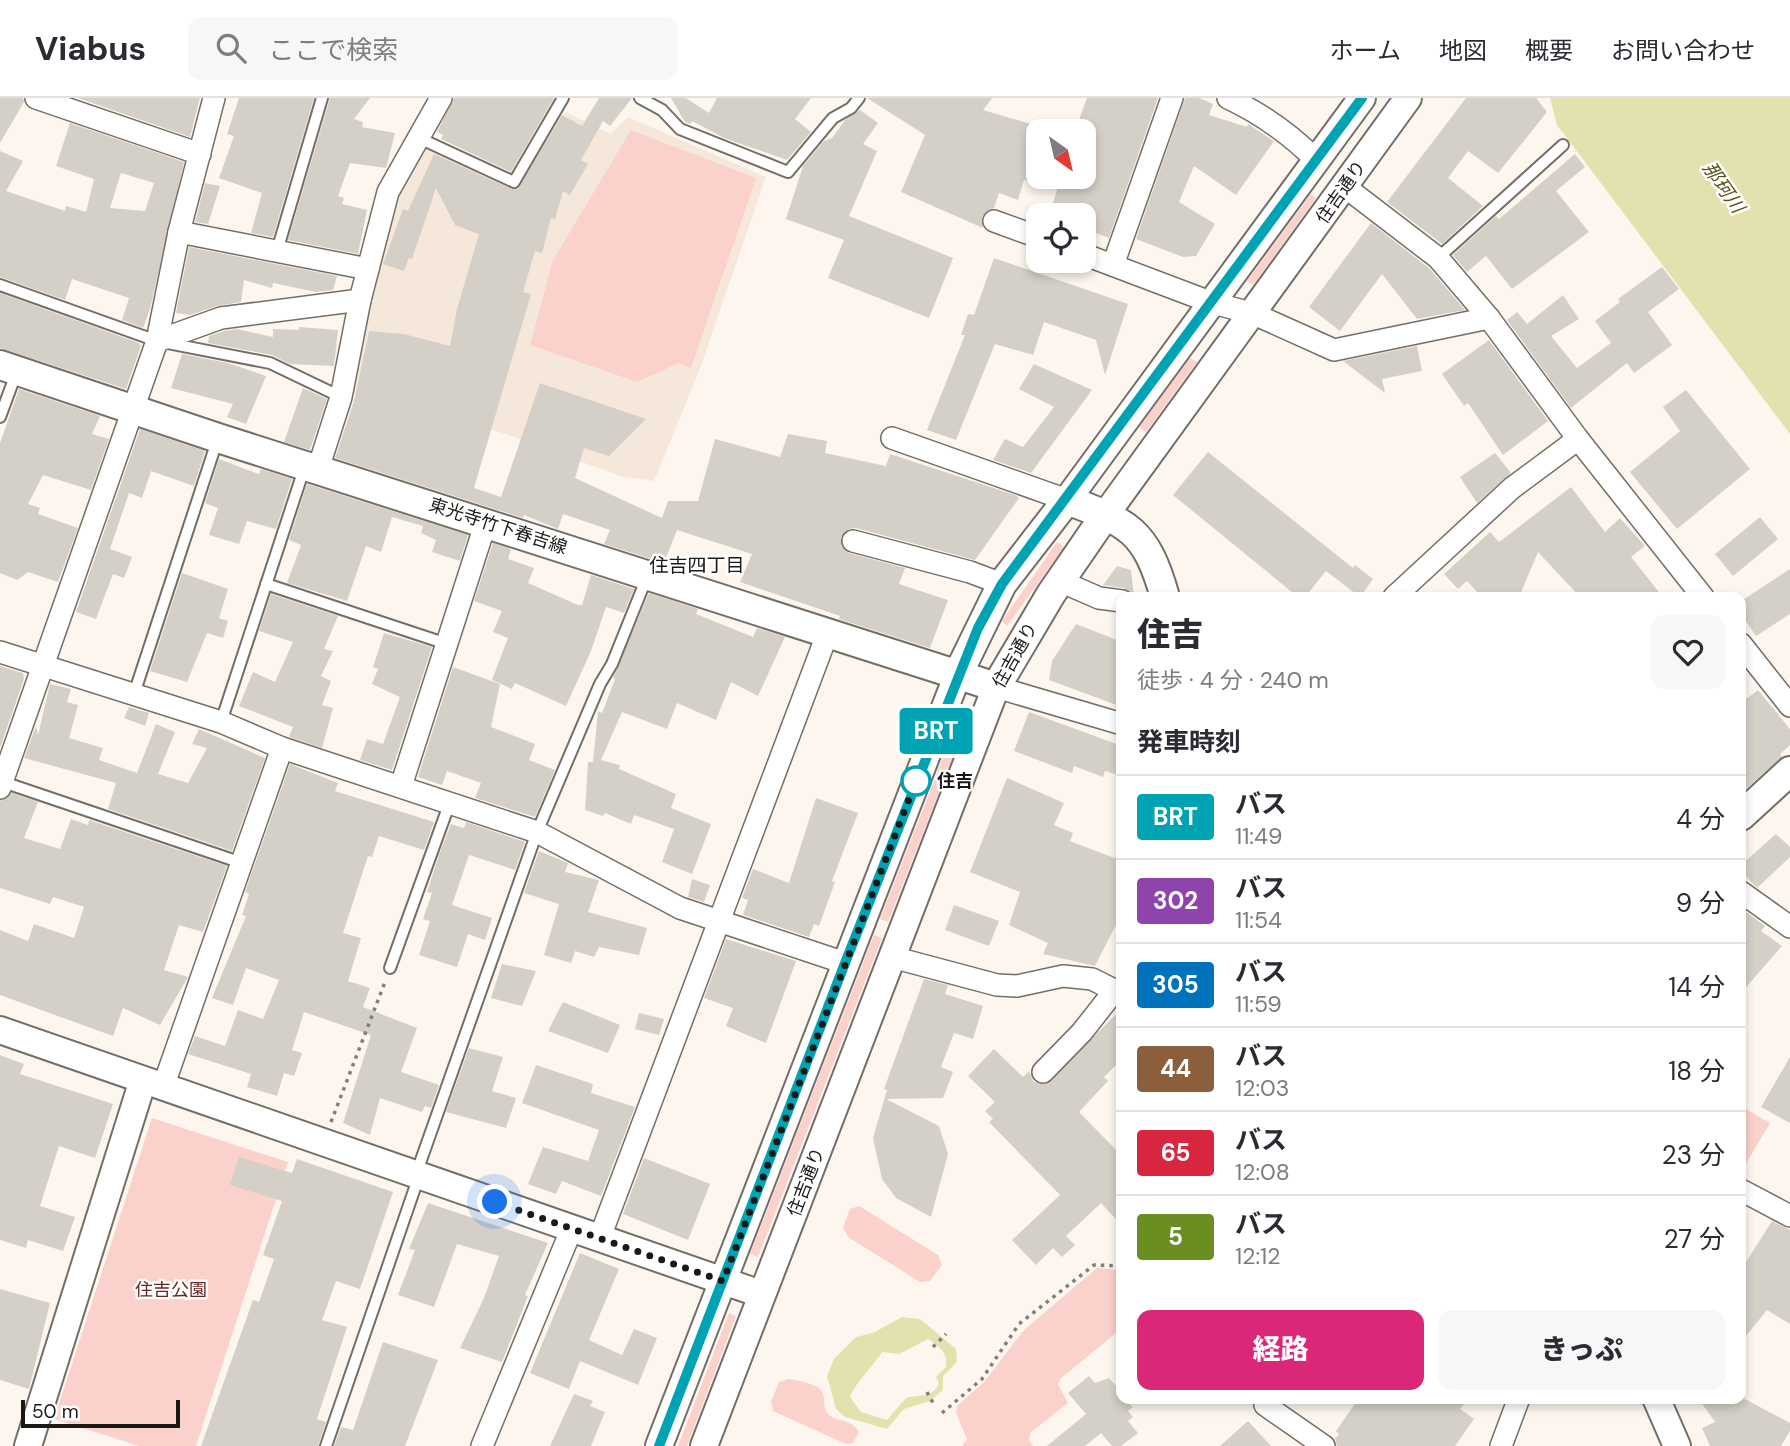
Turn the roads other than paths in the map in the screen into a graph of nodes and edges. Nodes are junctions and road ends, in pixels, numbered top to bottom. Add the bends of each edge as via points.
1 (214, 98) edge
2 (321, 98) edge
3 (441, 98) edge
4 (563, 98) edge
5 (640, 98) edge
6 (859, 98) edge
7 (1172, 98) edge
8 (1228, 98) edge
9 (1362, 98) edge
10 (1408, 98) edge
11 (46, 99) edge
12 (419, 138) junction
13 (1563, 145) dead end
14 (200, 154) junction
15 (1316, 160) junction
16 (1344, 186) junction
17 (994, 220) dead end
18 (180, 232) junction
19 (1026, 232) edge
20 (277, 251) junction
21 (1438, 258) junction
22 (1096, 259) edge
23 (1114, 265) junction
24 (368, 269) junction
25 (0, 285) edge
26 (360, 300) junction
27 (1210, 302) junction
28 (1254, 314) junction
29 (1489, 318) junction
30 (158, 341) junction
31 (8, 368) edge
32 (341, 397) junction
33 (132, 407) junction
34 (0, 418) edge
35 (218, 438) junction
36 (891, 438) dead end
37 (1578, 439) junction
38 (312, 466) junction
39 (1067, 500) junction
40 (1106, 514) junction
41 (486, 522) junction
42 (853, 541) dead end
43 (648, 573) junction
44 (1060, 580) junction
45 (266, 584) junction
46 (1002, 584) junction
47 (1163, 592) edge
48 (1399, 592) edge
49 (1699, 592) edge
50 (1116, 600) edge
51 (828, 632) junction
52 (447, 644) junction
53 (1746, 650) edge
54 (0, 652) edge
55 (42, 664) junction
56 (958, 674) junction
57 (996, 687) junction
58 (134, 694) junction
59 (1790, 706) edge
60 (221, 722) junction
61 (1116, 722) edge
62 (282, 748) junction
63 (1790, 771) edge
64 (1, 783) edge
65 (401, 786) junction
66 (450, 802) junction
67 (1746, 811) edge
68 (537, 832) junction
69 (242, 863) junction
70 (1746, 896) edge
71 (720, 919) junction
72 (1790, 927) edge
73 (892, 957) junction
74 (845, 963) junction
75 (390, 968) road end
76 (1116, 991) edge
77 (1116, 995) edge
78 (0, 1030) edge
79 (1043, 1072) dead end
80 (153, 1084) junction
81 (419, 1176) junction
82 (1746, 1193) edge
83 (1790, 1216) edge
84 (572, 1228) junction
85 (600, 1237) junction
86 (723, 1281) junction
87 (761, 1294) junction
88 (1265, 1404) edge
89 (1517, 1404) edge
90 (1659, 1404) edge
91 (1298, 1438) edge
92 (27, 1446) edge
93 (326, 1446) edge
94 (482, 1446) edge
95 (659, 1446) edge
96 (704, 1446) edge
97 (1324, 1446) edge
98 (1501, 1446) edge
99 (1677, 1446) edge

1 - 14 street
2 - 20 lane
3 - 12 street
4 - 12 lane via 514,182
5 - 6 lane via 662,110 680,129 788,172 833,118
7 - 23 street
8 - 15 street via 1257,111
9 - 15 street
10 - 16 street, 住吉通り
11 - 14 street
12 - 24 street via 388,192
13 - 21 lane
14 - 18 street
15 - 27 street
16 - 21 street
16 - 28 street, 住吉通り
17 - 19 street
18 - 20 street
18 - 30 street
20 - 24 street
21 - 29 street
22 - 23 street
23 - 27 street
24 - 26 street
25 - 30 lane
26 - 30 street via 221,318
26 - 32 street
27 - 28 street
27 - 39 street
28 - 29 street via 1334,349
28 - 40 street, 住吉通り
29 - 37 street
30 - 32 lane via 270,363
30 - 33 street
31 - 33 main road, 東光寺竹下春吉線
31 - 34 lane
32 - 38 street
33 - 35 main road, 東光寺竹下春吉線
33 - 55 street
35 - 38 main road, 東光寺竹下春吉線
35 - 58 lane
36 - 39 street
37 - 48 street via 1512,488
37 - 49 street
38 - 41 main road, 東光寺竹下春吉線
38 - 45 lane
39 - 40 main road
39 - 46 main road
40 - 44 main road, 住吉通り
40 - 47 main road via 1133,529 1149,551
41 - 43 main road, 東光寺竹下春吉線
41 - 52 street
42 - 46 street
43 - 51 main road, 東光寺竹下春吉線
43 - 68 lane
44 - 50 street via 1099,598
44 - 57 main road, 住吉通り
45 - 52 lane
45 - 60 lane
46 - 56 main road
51 - 56 main road, 東光寺竹下春吉線
51 - 71 street
52 - 65 street
53 - 59 street
54 - 55 street
55 - 58 street
55 - 64 street
56 - 57 main road, 東光寺竹下春吉線
56 - 74 street
57 - 61 street
57 - 73 street, 住吉通り
58 - 60 street
60 - 62 street
62 - 65 street
62 - 69 street
63 - 67 main road
64 - 69 lane
65 - 66 street
66 - 68 street
66 - 75 lane
68 - 71 street via 680,908
68 - 81 lane
69 - 80 street
70 - 72 street
71 - 74 street
71 - 85 street
73 - 76 street via 997,985 1017,986 1063,976 1092,979
73 - 87 street, 住吉通り
74 - 86 street
77 - 79 street
78 - 80 street
80 - 81 street
80 - 92 street
81 - 84 street
81 - 93 lane
82 - 83 street
84 - 85 street
84 - 94 street
85 - 86 street
86 - 87 street
86 - 95 street
87 - 96 street, 住吉通り
88 - 91 street
89 - 98 street
90 - 99 street
91 - 97 street

